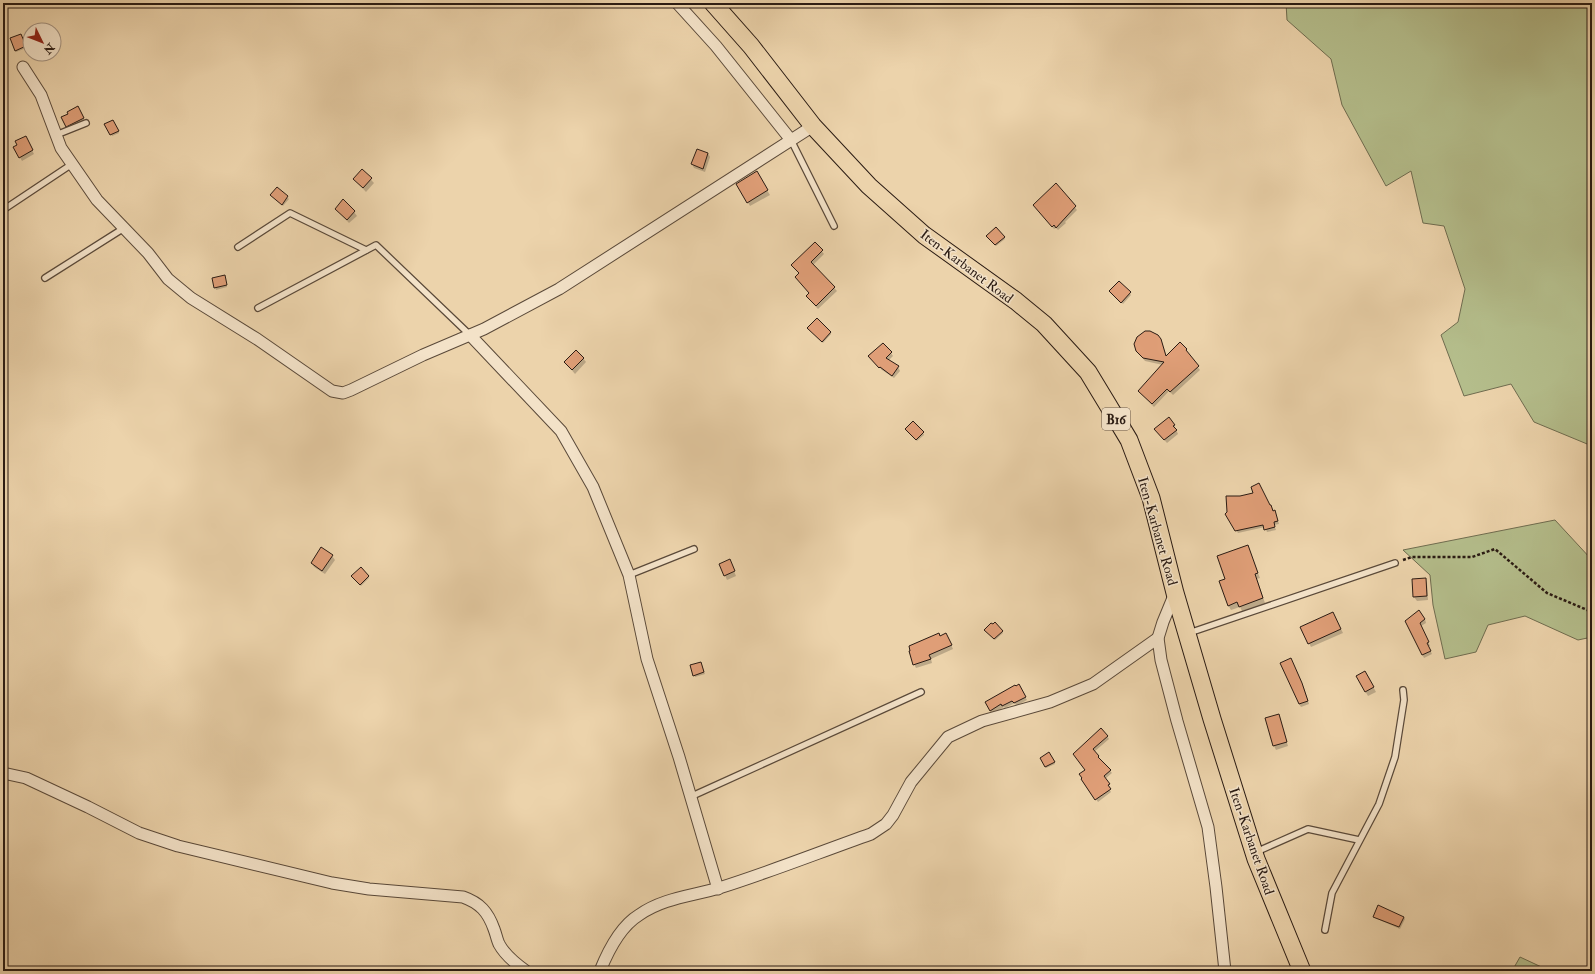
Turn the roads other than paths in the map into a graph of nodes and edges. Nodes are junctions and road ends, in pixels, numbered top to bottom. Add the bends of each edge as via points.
1 (677, 3) edge
2 (713, 3) edge
3 (23, 67) dead end
4 (86, 123) dead end
5 (814, 126) junction
6 (56, 135) junction
7 (791, 140) junction
8 (72, 164) junction
9 (3, 210) edge
10 (834, 226) dead end
11 (124, 228) junction
12 (238, 247) dead end
13 (366, 250) junction
14 (45, 278) dead end
15 (258, 308) dead end
16 (470, 335) junction
17 (694, 549) dead end
18 (1395, 563) road end
19 (629, 575) junction
20 (1175, 593) junction
21 (1187, 633) junction
22 (1158, 638) junction
23 (1403, 690) dead end
24 (921, 692) dead end
25 (3, 773) edge
26 (690, 797) junction
27 (1359, 840) junction
28 (1254, 853) junction
29 (718, 888) junction
30 (1325, 930) dead end
31 (526, 971) edge
32 (600, 971) edge
33 (1224, 971) edge
34 (1302, 971) edge

1 - 7 street via 716,46
2 - 5 main road, Iten-Karbanet Road / B16 via 751,46
3 - 6 street via 41,95
4 - 6 lane
5 - 7 street
5 - 20 main road, Iten-Karbanet Road / B16 via 869,186 924,235 1044,324 1088,372 1129,440 1151,498
6 - 8 street
7 - 10 lane
7 - 16 street via 558,289
8 - 9 lane
8 - 11 street via 97,200
11 - 14 lane
11 - 16 street via 168,279 191,298 332,391 343,393 351,390
12 - 13 lane via 290,213
13 - 15 lane
13 - 16 lane via 376,245
16 - 19 street via 562,431 593,487
17 - 19 lane
18 - 21 lane
19 - 26 street via 646,659
20 - 21 main road, Iten-Karbanet Road / B16
20 - 22 street
21 - 28 main road, Iten-Karbanet Road / B16
22 - 29 street via 1093,684 1050,702 982,721 948,738 911,782 886,824 871,834
22 - 33 street via 1175,713 1208,827
23 - 27 lane via 1404,700 1395,757 1379,804
24 - 26 lane
25 - 31 street via 26,778 139,833 178,846 332,883 473,900 487,914 499,945
26 - 29 street
27 - 28 lane via 1308,829
27 - 30 lane via 1332,893
28 - 34 main road, Iten-Karbanet Road / B16
29 - 32 street via 683,896 638,915 618,936

